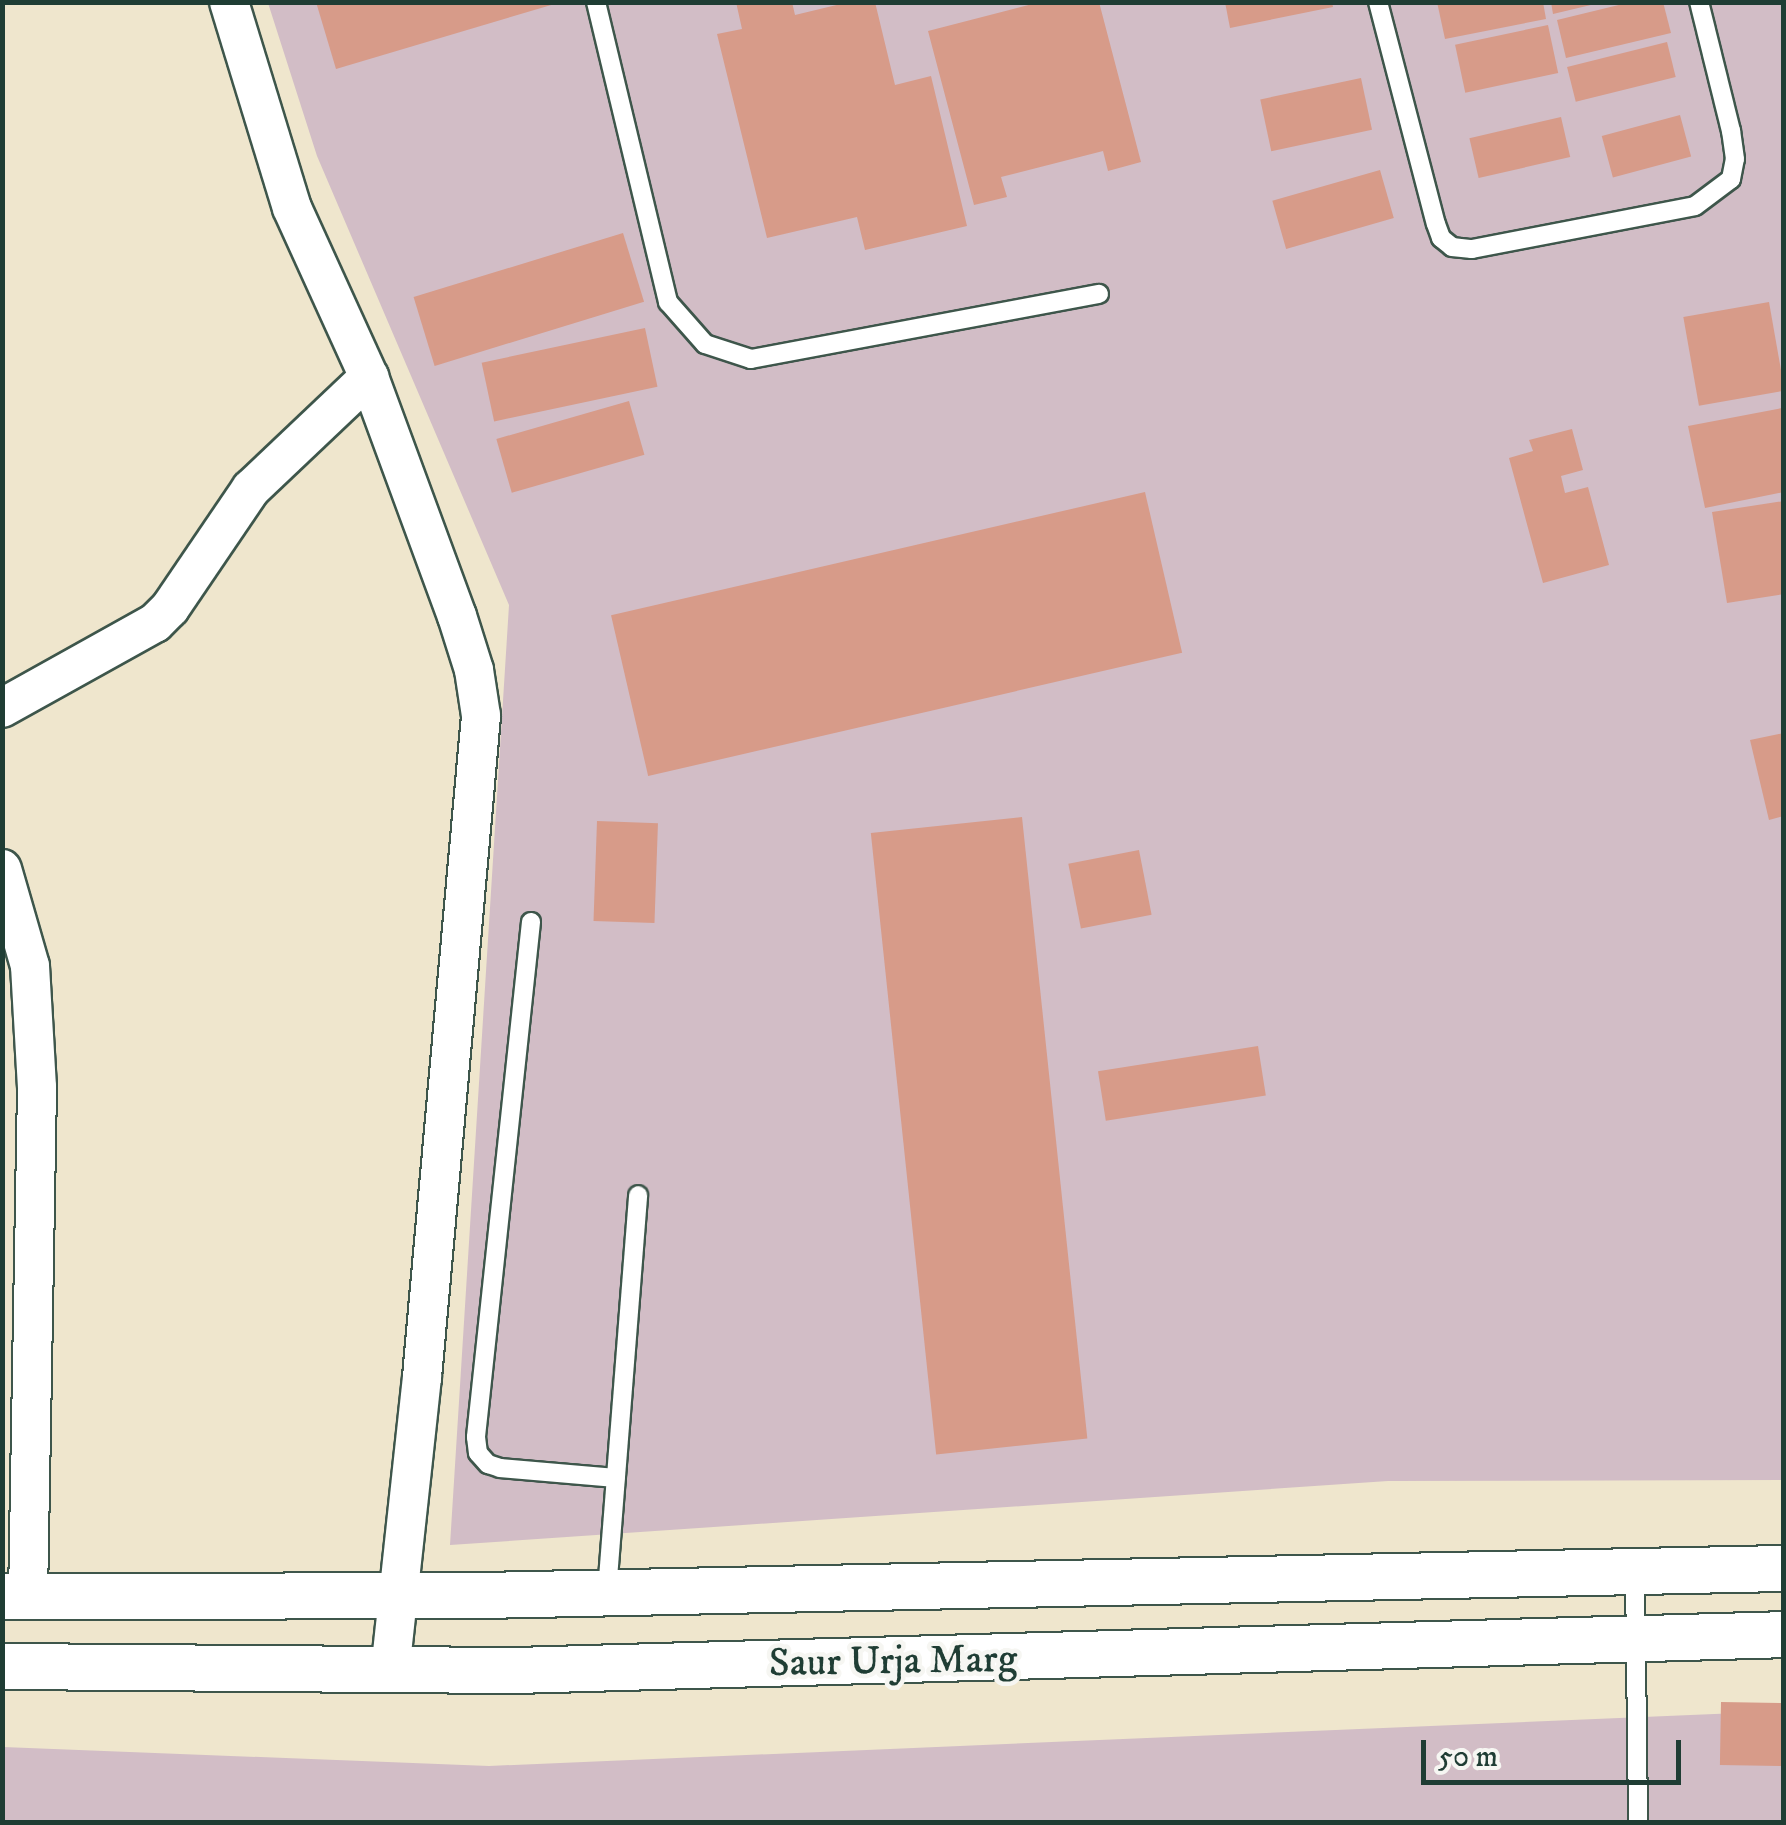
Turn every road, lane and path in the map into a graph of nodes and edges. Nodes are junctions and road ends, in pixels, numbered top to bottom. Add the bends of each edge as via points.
1 (229, 2) edge
2 (596, 2) edge
3 (1378, 2) edge
4 (1698, 2) edge
5 (1099, 294) dead end
6 (369, 377) junction
7 (2, 708) edge
8 (2, 870) edge
9 (530, 922) dead end
10 (638, 1195) dead end
11 (616, 1478) junction
12 (1784, 1568) edge
13 (1635, 1571) junction
14 (607, 1592) junction
15 (400, 1594) junction
16 (16, 1596) edge
17 (1784, 1634) edge
18 (1638, 1639) junction
19 (2, 1666) edge
20 (390, 1672) junction
21 (1638, 1822) edge

1 - 6 street via 292,208
2 - 5 lane via 668,302 704,344 750,359
3 - 4 lane via 1436,224 1452,246 1472,249 1695,206 1731,179 1731,131
6 - 7 street via 251,490 155,623
6 - 15 street via 457,616 481,716
8 - 16 street via 30,966 37,1087
9 - 11 lane via 478,1454 500,1468
10 - 11 lane
11 - 14 lane
12 - 13 street, Saur Urja Marg
13 - 14 street, Saur Urja Marg
13 - 18 lane
14 - 15 street, Saur Urja Marg
15 - 16 street, Saur Urja Marg
15 - 20 street
17 - 18 street, Saur Urja Marg
18 - 20 street, Saur Urja Marg
18 - 21 lane
19 - 20 street, Saur Urja Marg

